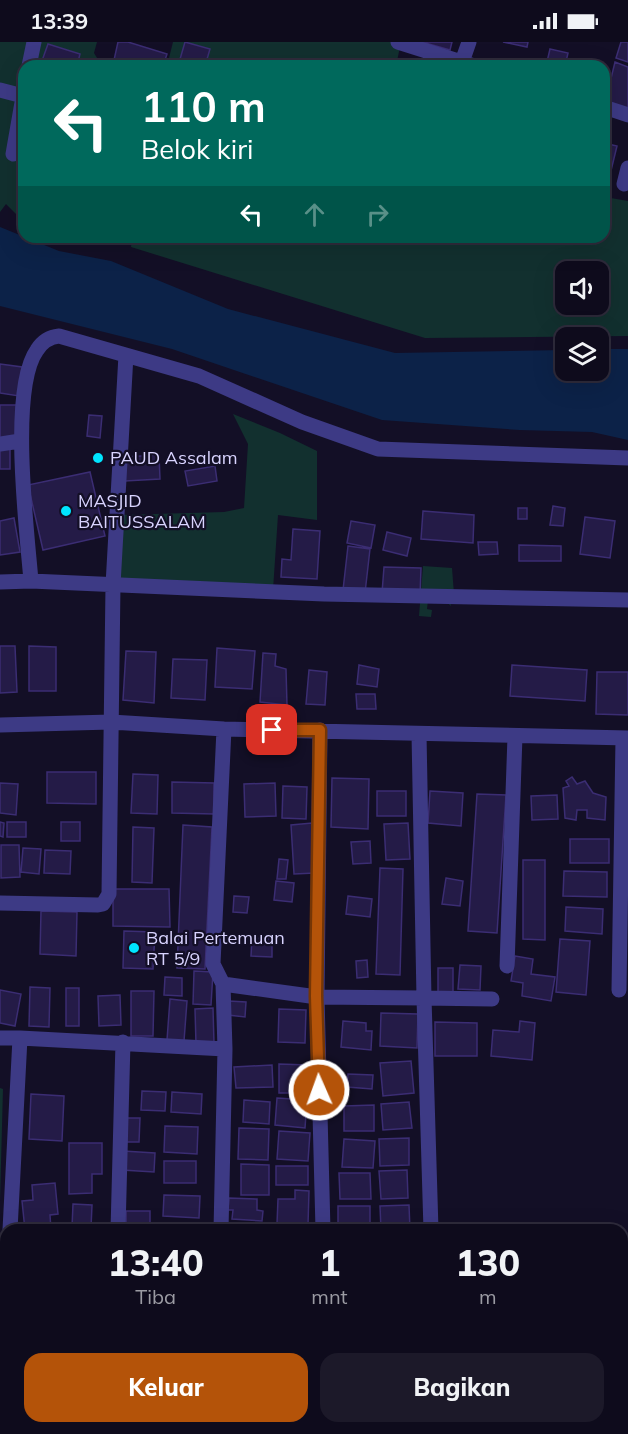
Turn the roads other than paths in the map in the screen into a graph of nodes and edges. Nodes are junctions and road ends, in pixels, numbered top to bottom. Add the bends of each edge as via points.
1 (34, 42) edge
2 (398, 42) edge
3 (469, 42) edge
4 (30, 60) edge
5 (455, 60) edge
6 (468, 60) edge
7 (0, 90) edge
8 (18, 93) edge
9 (610, 109) edge
10 (628, 115) edge
11 (18, 127) edge
12 (14, 154) dead end
13 (628, 168) edge
14 (624, 184) dead end
15 (126, 355) junction
16 (20, 441) junction
17 (0, 444) edge
18 (628, 458) edge
19 (31, 581) junction
20 (0, 582) edge
21 (112, 585) junction
22 (628, 600) edge
23 (111, 722) junction
24 (0, 725) edge
25 (224, 729) junction
26 (320, 730) junction
27 (419, 734) junction
28 (515, 735) junction
29 (625, 738) edge
30 (0, 903) edge
31 (507, 966) dead end
32 (223, 984) junction
33 (619, 990) dead end
34 (316, 996) junction
35 (424, 998) junction
36 (492, 999) dead end
37 (0, 1038) edge
38 (20, 1038) junction
39 (123, 1042) junction
40 (225, 1049) junction
41 (6, 1203) edge
42 (9, 1224) edge
43 (118, 1224) edge
44 (221, 1224) edge
45 (323, 1224) edge
46 (431, 1224) edge

1 - 4 street
2 - 5 street
3 - 6 street
7 - 8 street
9 - 10 street
11 - 12 street
13 - 14 street
15 - 16 street via 59,336 43,343 35,351 28,372
15 - 18 street via 199,376 302,422 378,449
15 - 21 street
16 - 17 street
16 - 19 street
19 - 20 street
19 - 21 street
21 - 22 street
21 - 23 street
23 - 24 street
23 - 25 street
23 - 30 street via 107,900 103,904
25 - 26 street
25 - 32 street via 213,964
26 - 27 street
26 - 34 street
27 - 28 street
27 - 35 street
28 - 29 street
28 - 31 street
29 - 33 street
32 - 34 street
32 - 40 street
34 - 35 street
34 - 45 street
35 - 36 street
35 - 46 street
37 - 38 street
38 - 39 street
38 - 41 street
39 - 40 street
39 - 43 street
40 - 44 street
41 - 42 street

